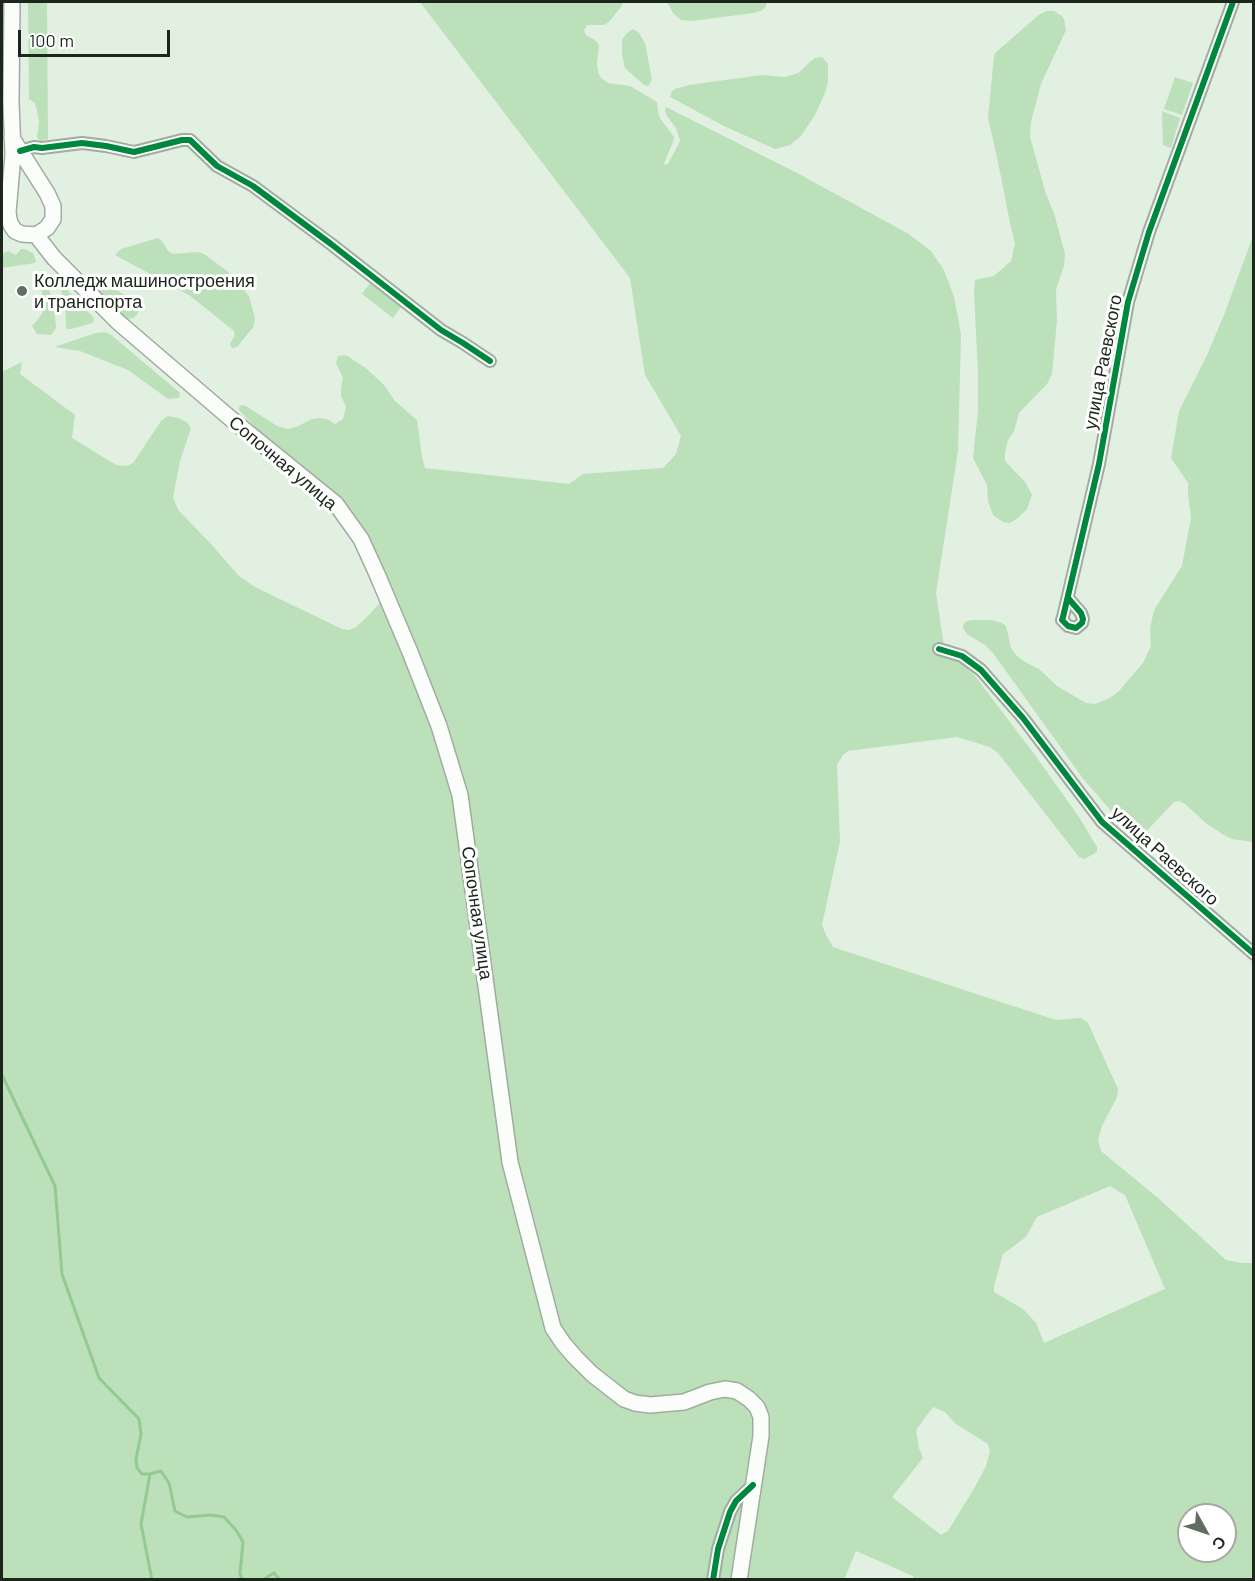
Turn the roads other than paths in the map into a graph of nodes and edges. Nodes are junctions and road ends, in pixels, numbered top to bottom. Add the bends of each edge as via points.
1 (12, 2) edge
2 (1233, 2) edge
3 (12, 53) junction
4 (2, 66) edge
5 (16, 145) junction
6 (36, 235) junction
7 (490, 361) dead end
8 (1068, 598) dead end
9 (939, 649) dead end
10 (1254, 954) edge
11 (753, 1485) junction
12 (713, 1580) edge
13 (739, 1580) edge

1 - 3 main road
2 - 8 street, улица Раевского via 1149,232 1128,302 1099,464
3 - 4 street
3 - 5 main road
5 - 6 main road via 53,206 53,219
5 - 6 main road via 9,219 15,231
5 - 7 street via 42,148 82,143 134,152 190,140 217,166 253,186 441,330
6 - 11 main road, Сопочная улица via 118,322 336,504 361,539 439,726 460,795 510,1162 553,1328 592,1374 635,1403 650,1406 684,1402 725,1389 749,1399 761,1417
9 - 10 street, улица Раевского via 962,656 981,670 1102,822
11 - 12 street via 730,1512
11 - 13 main road, Сопочная улица

